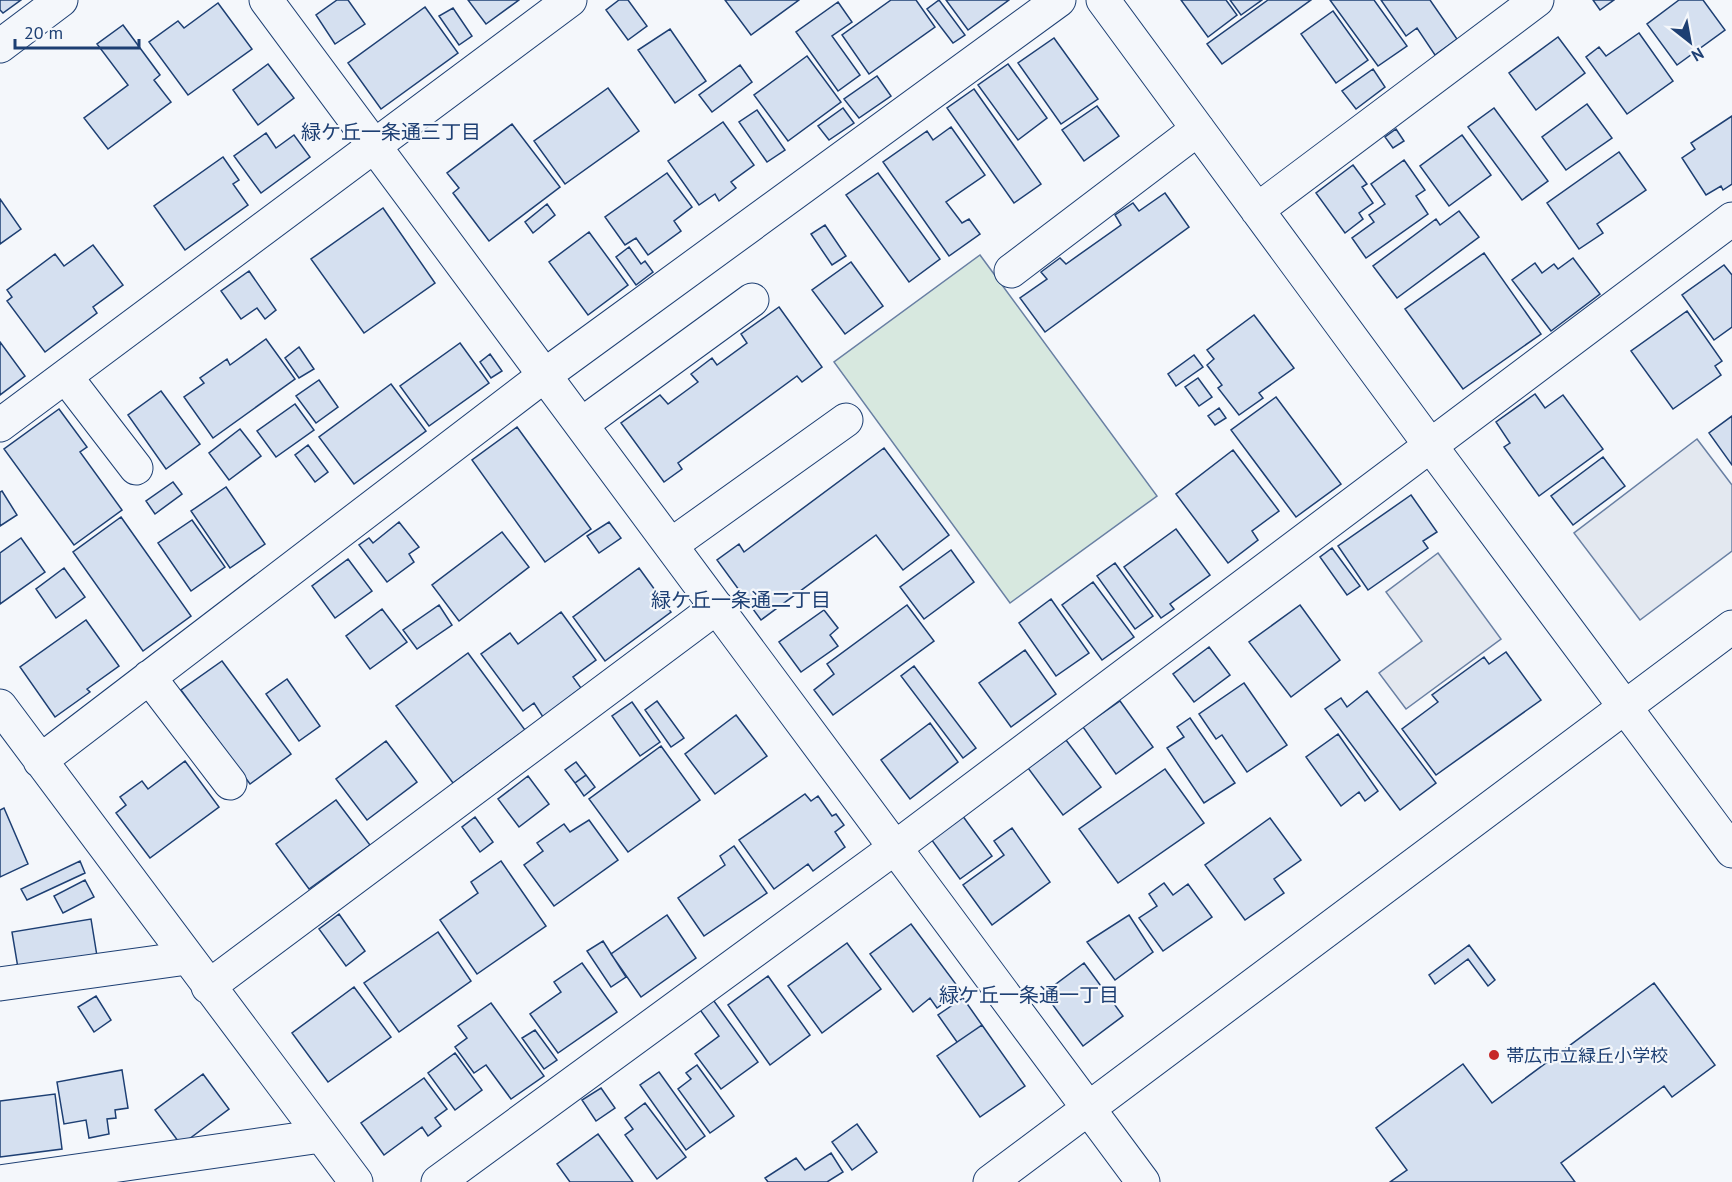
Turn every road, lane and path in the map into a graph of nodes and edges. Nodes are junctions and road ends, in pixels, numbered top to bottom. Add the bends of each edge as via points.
1 (61, 0) edge
2 (266, 0) edge
3 (570, 0) edge
4 (1059, 0) edge
5 (1103, 0) edge
6 (1537, 0) edge
7 (0, 46) edge
8 (1198, 129) junction
9 (375, 147) junction
10 (1257, 210) junction
11 (1732, 219) edge
12 (1011, 271) dead end
13 (752, 300) dead end
14 (545, 375) junction
15 (66, 376) junction
16 (846, 420) dead end
17 (582, 424) junction
18 (0, 425) edge
19 (1430, 445) junction
20 (136, 468) dead end
21 (671, 544) junction
22 (717, 607) junction
23 (1732, 627) edge
24 (149, 677) junction
25 (0, 706) edge
26 (1625, 707) junction
27 (40, 760) junction
28 (230, 783) dead end
29 (896, 847) junction
30 (1732, 851) edge
31 (187, 958) junction
32 (0, 984) edge
33 (208, 987) junction
34 (1090, 1108) junction
35 (321, 1136) junction
36 (0, 1182) edge
37 (356, 1182) edge
38 (438, 1182) edge
39 (990, 1182) edge
40 (1143, 1182) edge

1 - 7 street
2 - 9 street
3 - 9 street
4 - 14 street
5 - 8 street
6 - 10 street
8 - 10 street
8 - 12 street
9 - 14 street
9 - 15 street
10 - 19 street
11 - 19 street
13 - 17 street
14 - 17 street
14 - 24 street
15 - 18 street
15 - 20 street
16 - 21 street
17 - 21 street
19 - 26 street
19 - 29 street
21 - 22 street
22 - 29 street
22 - 33 street
23 - 26 street
24 - 27 street
24 - 28 street
25 - 27 street
26 - 30 street
26 - 34 street
27 - 31 street
29 - 34 street
29 - 38 street
31 - 32 street
31 - 33 street
33 - 35 street
34 - 39 street
34 - 40 street
35 - 36 street
35 - 37 street

